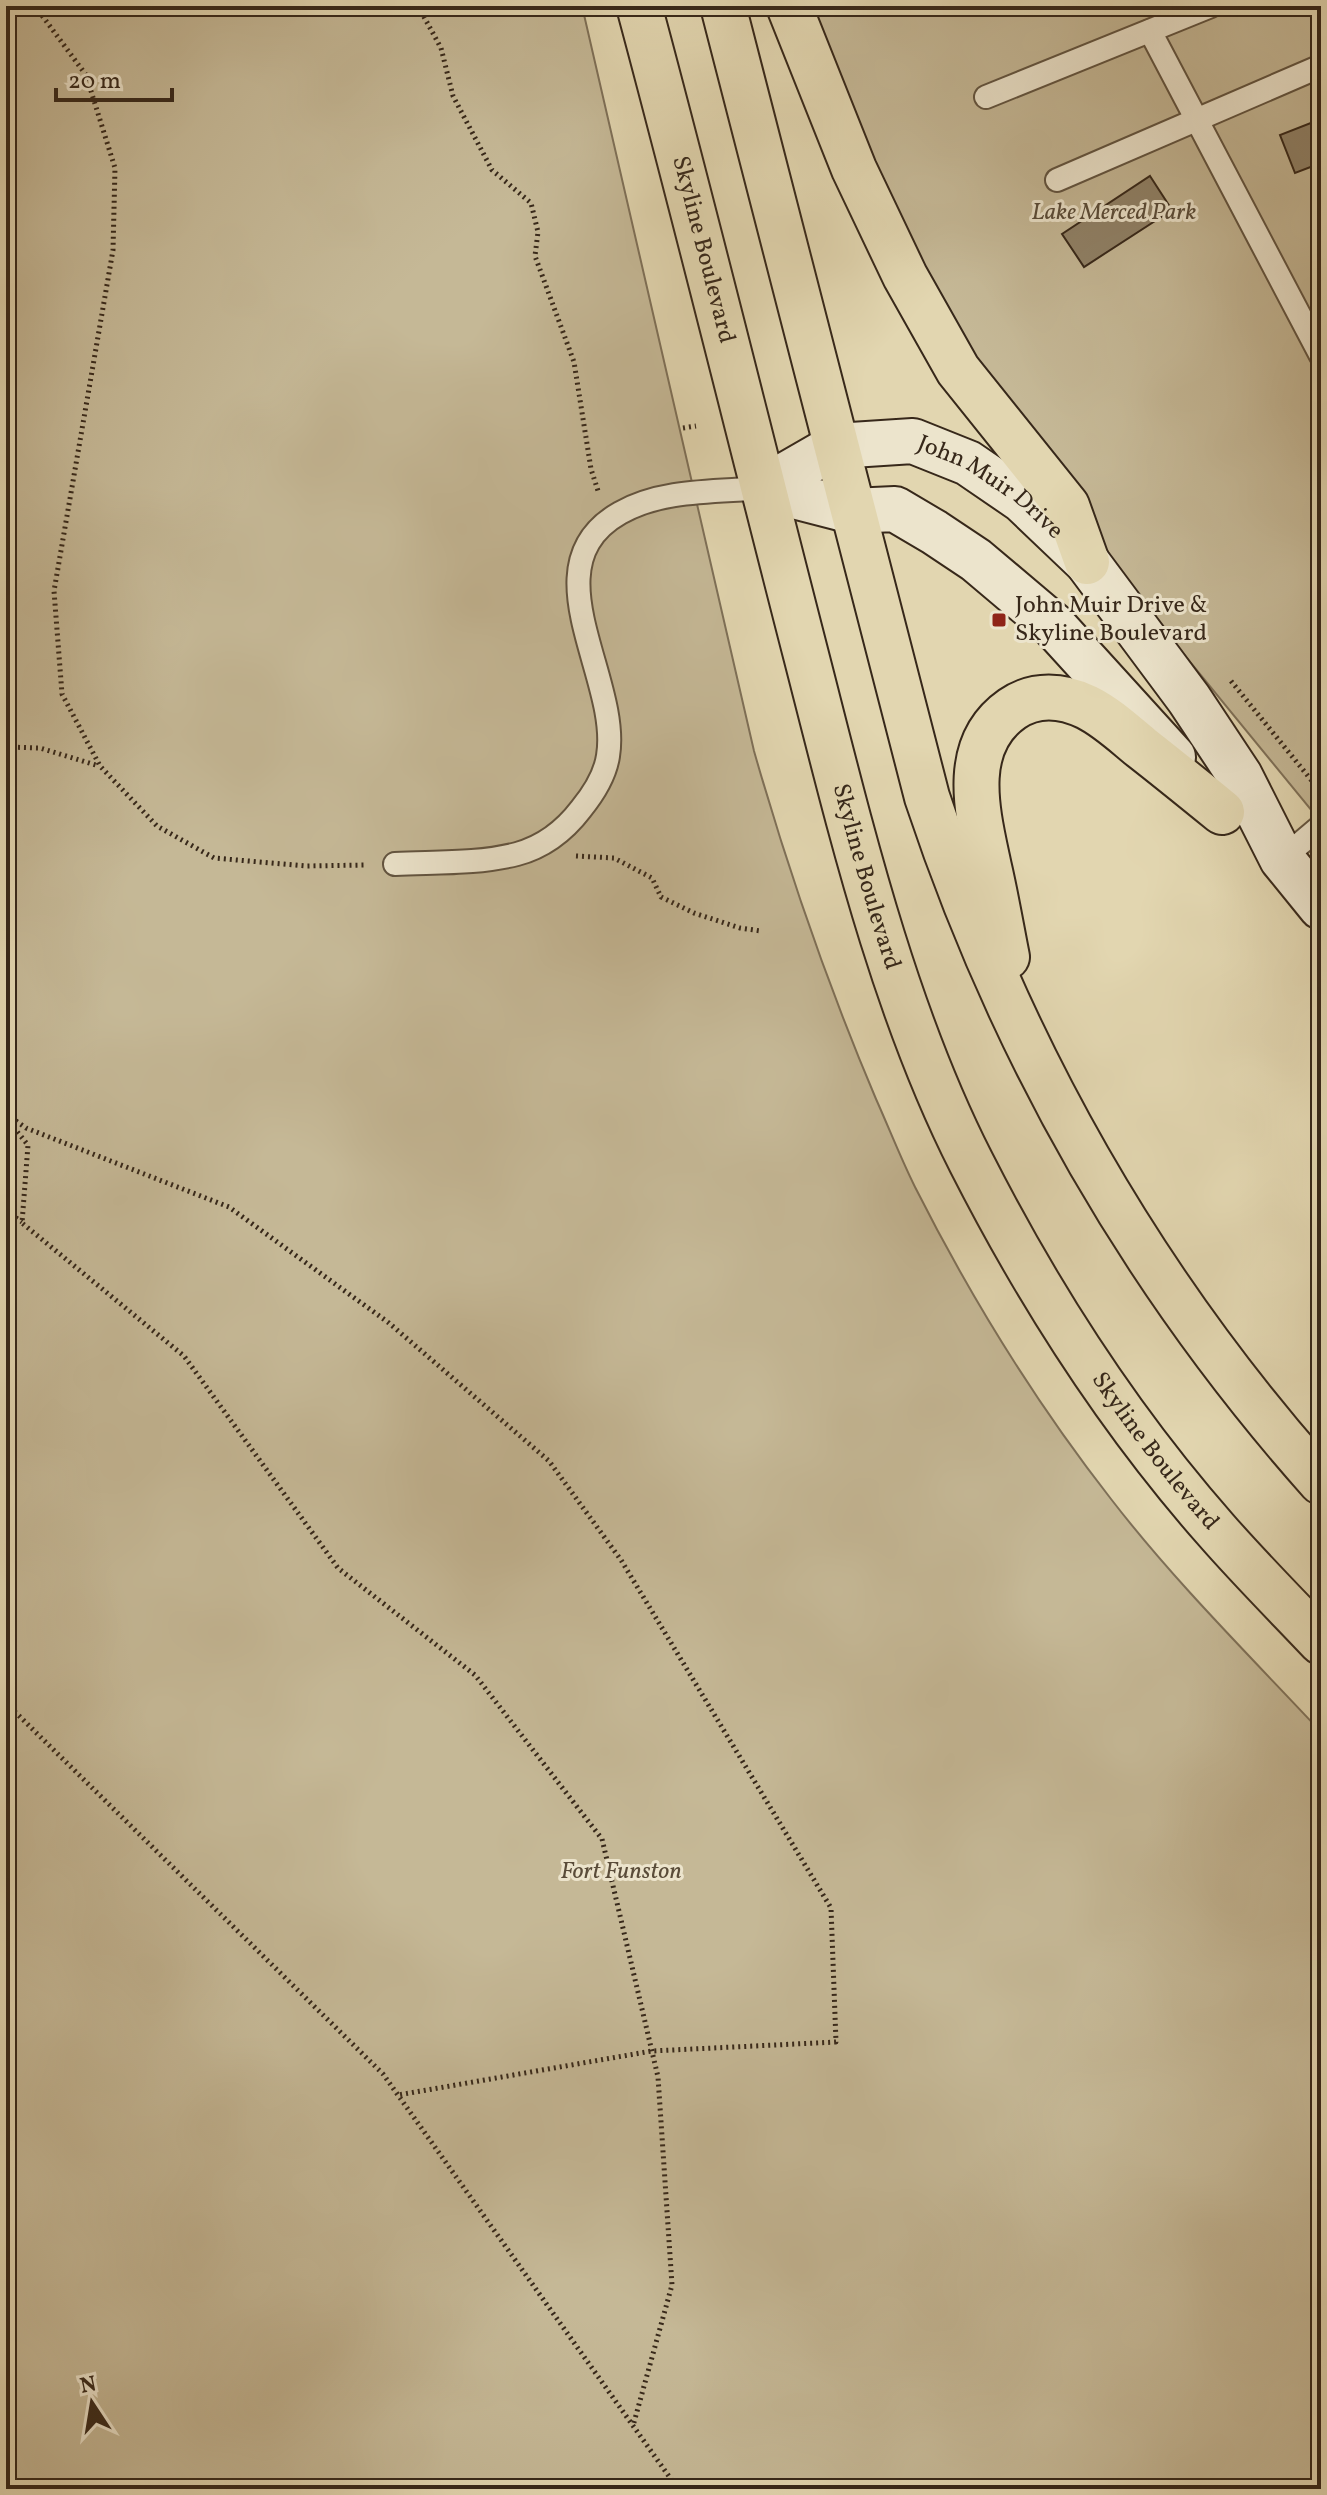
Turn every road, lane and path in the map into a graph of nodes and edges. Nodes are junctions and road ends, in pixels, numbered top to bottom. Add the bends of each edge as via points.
1 (35, 6) edge
2 (418, 6) edge
3 (639, 6) edge
4 (723, 6) edge
5 (789, 6) edge
6 (1211, 6) edge
7 (1150, 31) junction
8 (1321, 66) edge
9 (986, 97) dead end
10 (1197, 120) junction
11 (1057, 180) dead end
12 (1321, 356) edge
13 (696, 426) dead end
14 (683, 428) dead end
15 (836, 446) junction
16 (763, 488) junction
17 (852, 511) junction
18 (607, 522) junction
19 (1087, 562) junction
20 (6, 747) edge
21 (100, 766) junction
22 (1222, 812) junction
23 (1321, 826) edge
24 (519, 854) junction
25 (1282, 859) junction
26 (395, 864) joint
27 (1321, 907) edge
28 (761, 931) dead end
29 (1022, 1034) junction
30 (6, 1116) edge
31 (6, 1211) edge
32 (22, 1223) junction
33 (1321, 1482) edge
34 (1321, 1642) edge
35 (6, 1703) edge
36 (652, 2051) junction
37 (398, 2095) junction
38 (633, 2426) junction
39 (678, 2489) edge

1 - 21 path via 86,75 115,168 113,250 54,591 62,694
2 - 18 path via 441,48 453,96 492,170 531,203 538,232 535,256 574,362 591,469
3 - 16 main road, Skyline Boulevard
4 - 15 main road
5 - 19 main road via 854,169 934,330 958,370 1067,506
6 - 7 lane
7 - 9 lane
7 - 10 lane
8 - 10 lane
10 - 11 lane
10 - 12 lane
13 - 14 path
15 - 16 street, John Muir Drive
15 - 17 main road
15 - 19 street, John Muir Drive via 913,441 968,463 1022,500
16 - 17 street, John Muir Drive
16 - 18 lane via 661,497
16 - 34 main road, Skyline Boulevard via 875,908 933,1077 969,1159 1025,1260 1117,1403 1216,1530
17 - 22 street, John Muir Drive via 895,509 1016,592 1085,659
17 - 29 main road via 927,797 974,929
18 - 24 lane via 585,548 577,589 605,705 608,755 602,777 574,818 557,834
19 - 25 street, John Muir Drive via 1214,735
20 - 21 path via 40,748
21 - 26 path via 157,826 214,858 306,866
22 - 25 street, John Muir Drive
22 - 29 main road via 1110,722 1067,699 1021,703 995,726 979,759 976,803
23 - 25 lane
24 - 26 lane
24 - 28 path via 614,858 652,878 661,897 694,913
25 - 27 street, John Muir Drive
29 - 33 main road via 1099,1181 1159,1277
30 - 32 path via 28,1145
30 - 36 path via 229,1207 389,1323 549,1461 621,1560 831,1908 836,2042
31 - 32 path
32 - 36 path via 184,1356 338,1568 475,1675 602,1839
35 - 37 path via 383,2074
36 - 37 path
36 - 38 path via 672,2285
37 - 38 path
38 - 39 path

